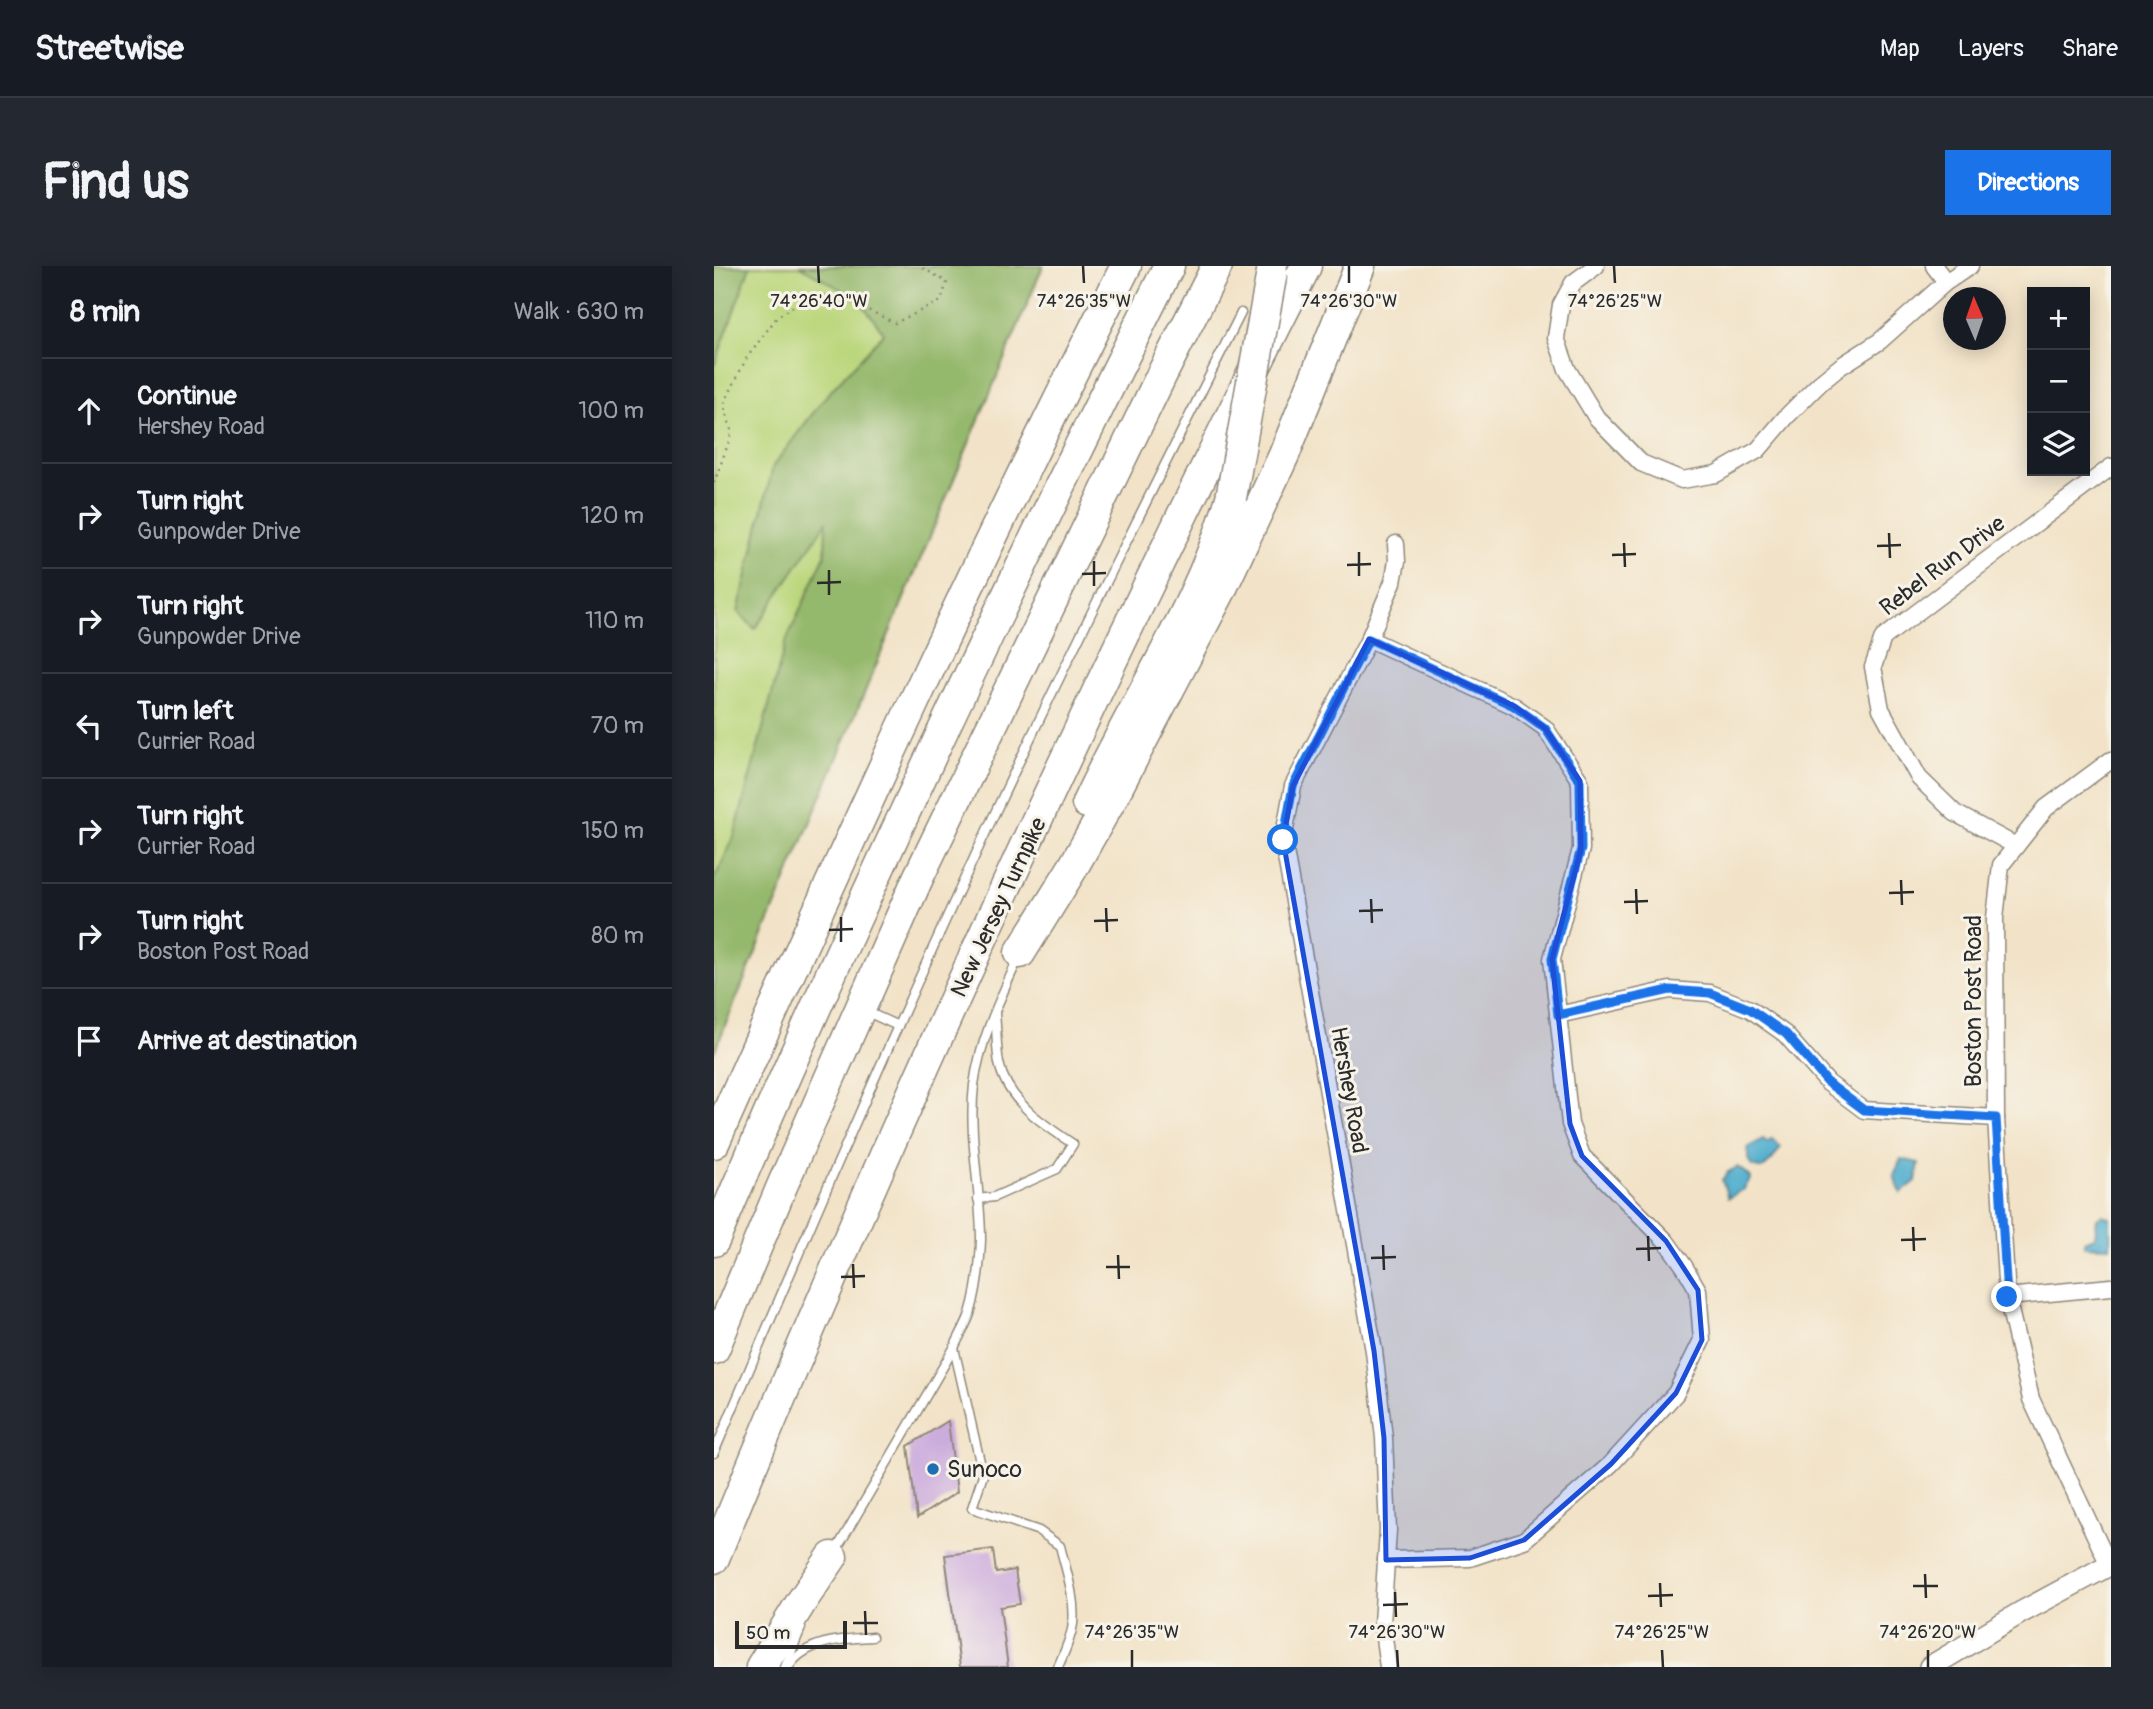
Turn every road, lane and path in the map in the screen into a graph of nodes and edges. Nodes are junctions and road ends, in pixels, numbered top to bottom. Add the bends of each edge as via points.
1 (919, 266) edge
2 (1126, 266) edge
3 (1169, 266) edge
4 (1217, 266) edge
5 (1306, 266) edge
6 (1360, 266) edge
7 (1596, 266) edge
8 (1934, 266) edge
9 (1970, 266) edge
10 (1272, 269) edge
11 (1946, 282) junction
12 (1241, 313) dead end
13 (2111, 467) edge
14 (714, 483) edge
15 (1396, 544) dead end
16 (1369, 639) junction
17 (2111, 760) edge
18 (2016, 846) junction
19 (1020, 953) junction
20 (860, 1009) junction
21 (995, 1011) junction
22 (1558, 1015) junction
23 (898, 1026) junction
24 (1996, 1118) junction
25 (714, 1143) edge
26 (978, 1199) junction
27 (714, 1241) edge
28 (2111, 1287) edge
29 (2007, 1297) junction
30 (954, 1348) junction
31 (714, 1349) edge
32 (714, 1453) edge
33 (832, 1557) junction
34 (714, 1558) edge
35 (1386, 1560) junction
36 (2110, 1564) edge
37 (811, 1604) dead end
38 (806, 1616) dead end
39 (872, 1637) dead end
40 (761, 1667) edge
41 (787, 1667) edge
42 (1058, 1667) edge
43 (1388, 1667) edge
44 (1930, 1667) edge

1 - 14 path via 947,282 940,301 895,323 835,294 808,298 777,317 746,359 724,404 732,433
2 - 25 highway via 965,591
3 - 27 highway via 1003,602 834,966
4 - 20 highway via 924,866
5 - 34 highway, New Jersey Turnpike via 1119,643 965,978
6 - 19 highway via 1254,524 1112,798
7 - 11 street via 1573,283 1561,305 1556,338 1567,369 1596,417 1641,463 1682,480 1716,474 1758,450 1819,384 1880,341
8 - 11 street
9 - 11 street
10 - 19 highway, bridge via 1223,527 1200,583 1090,796
12 - 23 lane via 1078,640
13 - 18 street, Rebel Run Drive via 1883,638 1873,667 1881,709 1919,778 1955,813
15 - 16 street, Hershey Road via 1393,582
16 - 22 street via 1514,706 1545,728 1580,781 1581,849 1552,959
16 - 35 street, Hershey Road via 1293,786 1283,840 1374,1351 1384,1438
17 - 18 street, Boston Post Road via 2046,808
18 - 24 street, Boston Post Road via 2001,865 1995,918
19 - 21 lane
20 - 23 lane
20 - 31 highway
21 - 26 lane via 974,1087
21 - 26 lane via 999,1063 1011,1093 1042,1124 1073,1144 1057,1170 994,1197
22 - 24 street via 1670,990 1710,993 1750,1009 1786,1034 1828,1083 1864,1110
22 - 35 street via 1570,1124 1582,1156 1666,1241 1684,1266 1698,1290 1702,1340 1676,1393 1611,1464 1524,1540 1469,1558
23 - 32 lane
24 - 29 street, Boston Post Road
26 - 30 lane via 981,1240 977,1276 970,1314
28 - 29 street
29 - 36 street, Boston Post Road via 2031,1399
30 - 33 lane
30 - 42 lane via 984,1475 972,1508 1039,1531 1060,1546 1073,1623
33 - 37 lane
33 - 40 highway
35 - 43 street, Hershey Road via 1382,1624
36 - 44 street
38 - 41 lane
39 - 41 lane via 826,1642 808,1649

